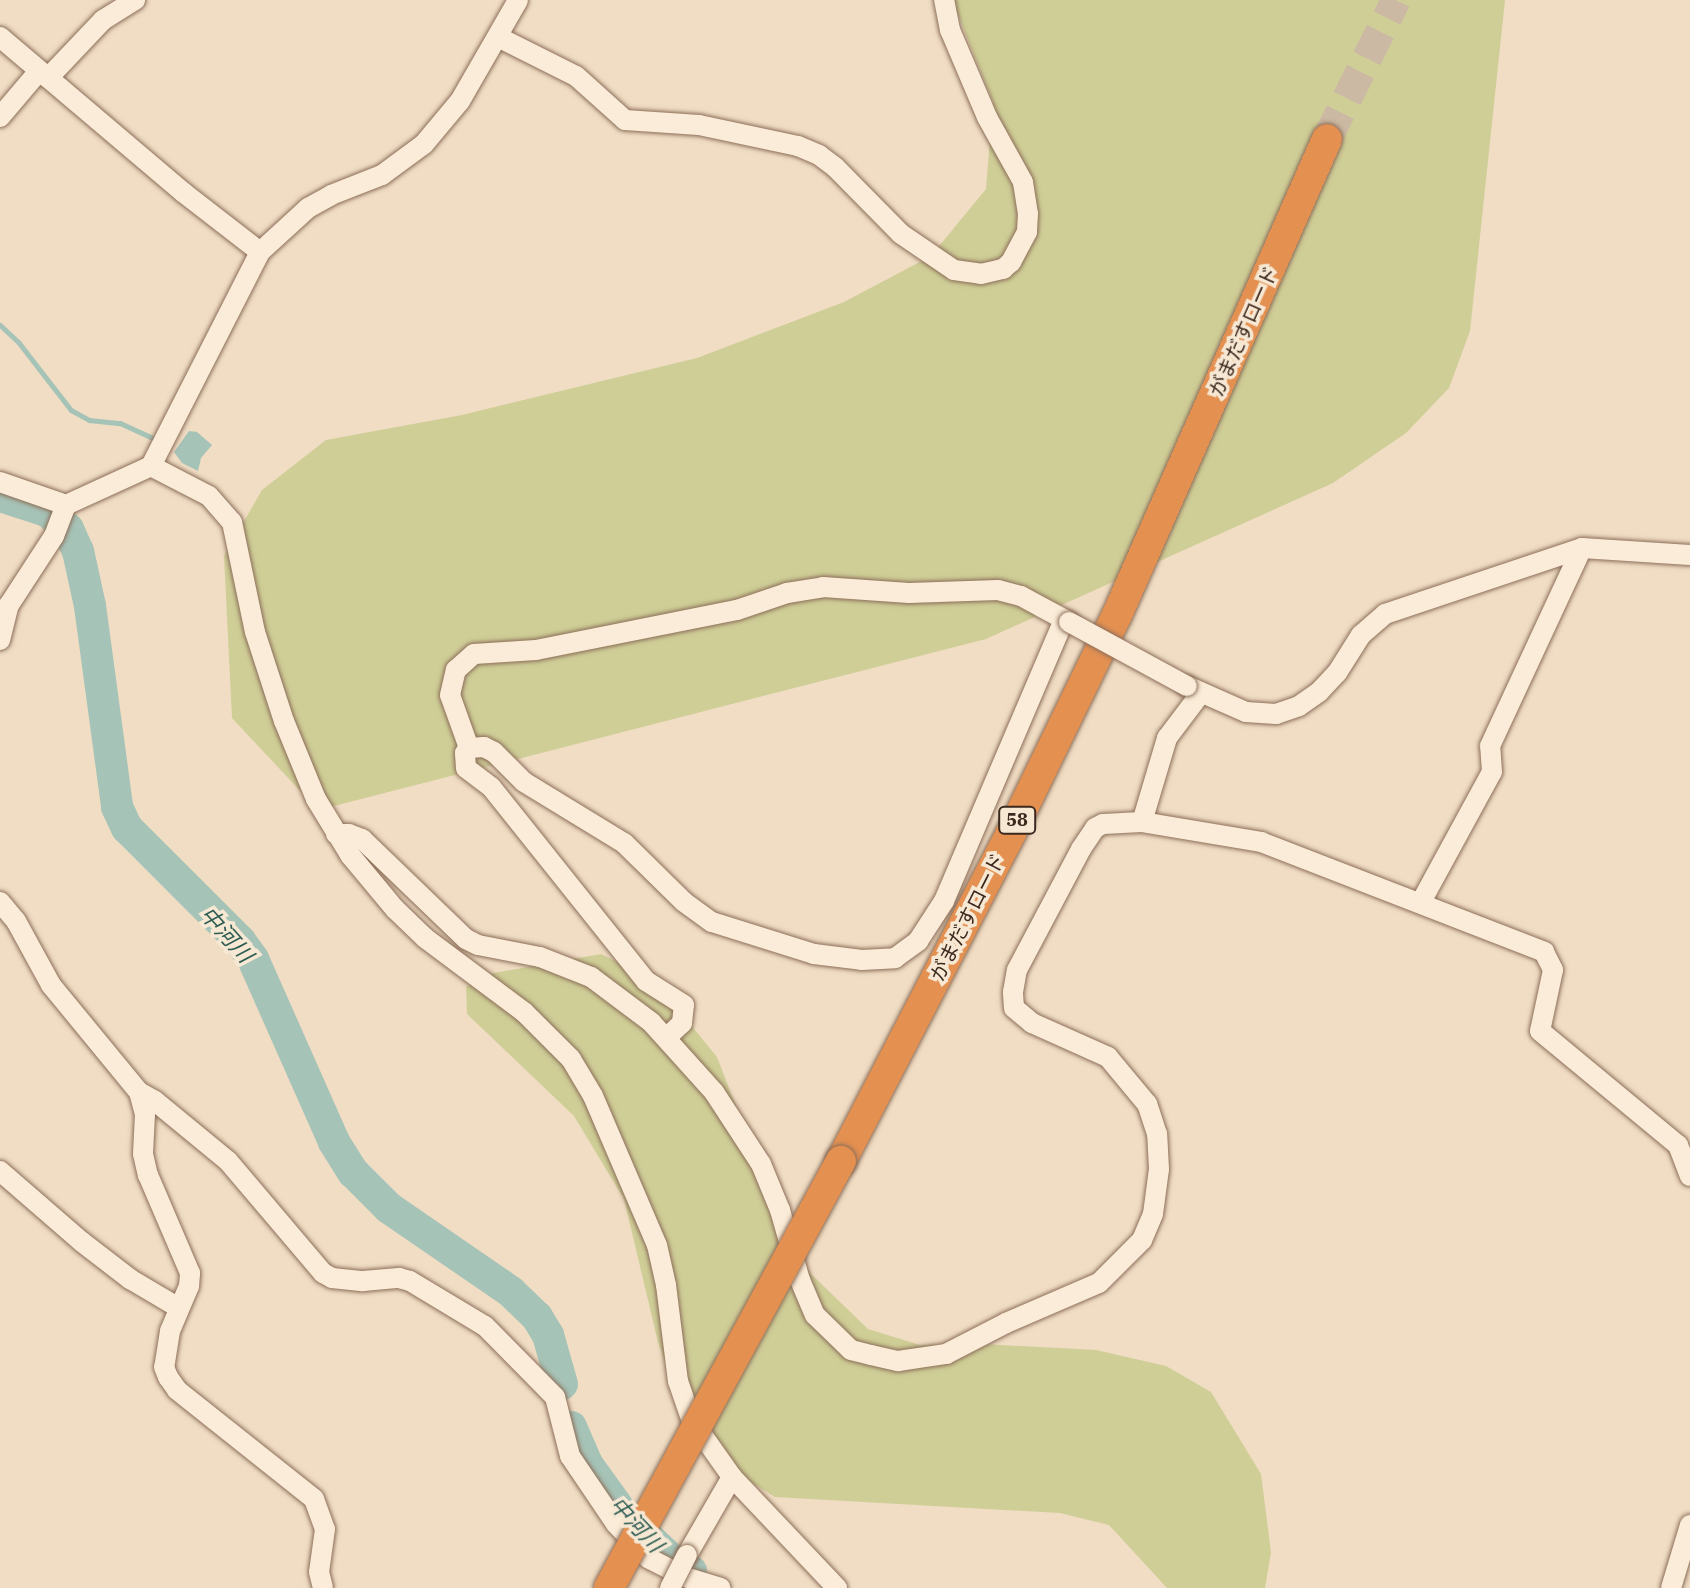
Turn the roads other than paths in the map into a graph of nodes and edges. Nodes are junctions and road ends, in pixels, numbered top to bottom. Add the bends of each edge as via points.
1 (135, 0) edge
2 (518, 0) edge
3 (944, 0) edge
4 (0, 37) edge
5 (498, 37) junction
6 (44, 74) junction
7 (0, 117) edge
8 (1327, 139) tunnel mouth
9 (260, 252) junction
10 (151, 466) junction
11 (0, 482) edge
12 (65, 510) junction
13 (1582, 548) junction
14 (1690, 555) edge
15 (1067, 620) junction
16 (0, 640) edge
17 (1194, 690) junction
18 (469, 748) junction
19 (1142, 822) junction
20 (336, 834) junction
21 (0, 902) edge
22 (1421, 902) junction
23 (666, 1038) junction
24 (139, 1092) junction
25 (0, 1171) edge
26 (1690, 1176) edge
27 (179, 1308) junction
28 (732, 1477) junction
29 (1690, 1525) edge
30 (1690, 1532) edge
31 (323, 1588) edge
32 (609, 1588) edge
33 (670, 1588) edge
34 (720, 1588) edge
35 (837, 1588) edge
36 (1671, 1588) edge

1 - 6 street via 103,20
2 - 5 street
3 - 5 street via 950,30 987,117 1023,182 1028,214 1027,232 1011,262 981,274 954,270 901,234 819,155 699,125 625,120 576,76
4 - 6 street
5 - 9 street via 460,101 424,144 382,175 308,208
6 - 7 street
6 - 9 street
8 - 32 highway, がまだすロード / 58, bridge via 1181,473 1011,833 841,1161
9 - 10 street
10 - 12 street
10 - 20 street via 209,496 232,522 268,675 298,760
11 - 12 street
12 - 16 street via 9,605
13 - 14 street
13 - 17 street via 1385,614 1361,635 1337,673 1299,706 1260,714
13 - 22 street via 1490,746 1492,772
15 - 17 street, bridge
15 - 18 street via 998,590 909,593 823,587 567,644 474,654 451,680 454,713
15 - 18 street via 944,901 918,941 895,958 871,961 814,954 712,922 624,843 524,782 494,752
17 - 19 street via 1167,738
18 - 23 street via 466,768 491,787 646,981 684,1005 682,1023
19 - 22 street via 1261,842
19 - 23 street via 1095,828 1017,970 1013,992 1014,1008 1032,1023 1108,1057 1147,1104 1157,1134 1159,1169 1153,1214 1142,1240 1099,1283 946,1354 898,1361 851,1350 829,1333 807,1301 761,1164 714,1092
20 - 23 street via 362,839 466,939 540,957 591,977 631,1004
20 - 28 street via 385,898 425,938 524,1012 571,1059 593,1096 657,1245 678,1381 691,1419
21 - 24 street via 51,985
22 - 26 street via 1544,952 1553,970 1540,1031 1678,1145
24 - 27 street via 148,1175 190,1273
24 - 34 street via 228,1161 323,1273 363,1281 399,1278 485,1326 568,1410 570,1456 616,1524 664,1568
25 - 27 street via 94,1251
27 - 31 street via 165,1354 168,1377 177,1390 314,1499 325,1529 319,1572
28 - 33 street, bridge
28 - 35 street
29 - 30 street
30 - 36 street

